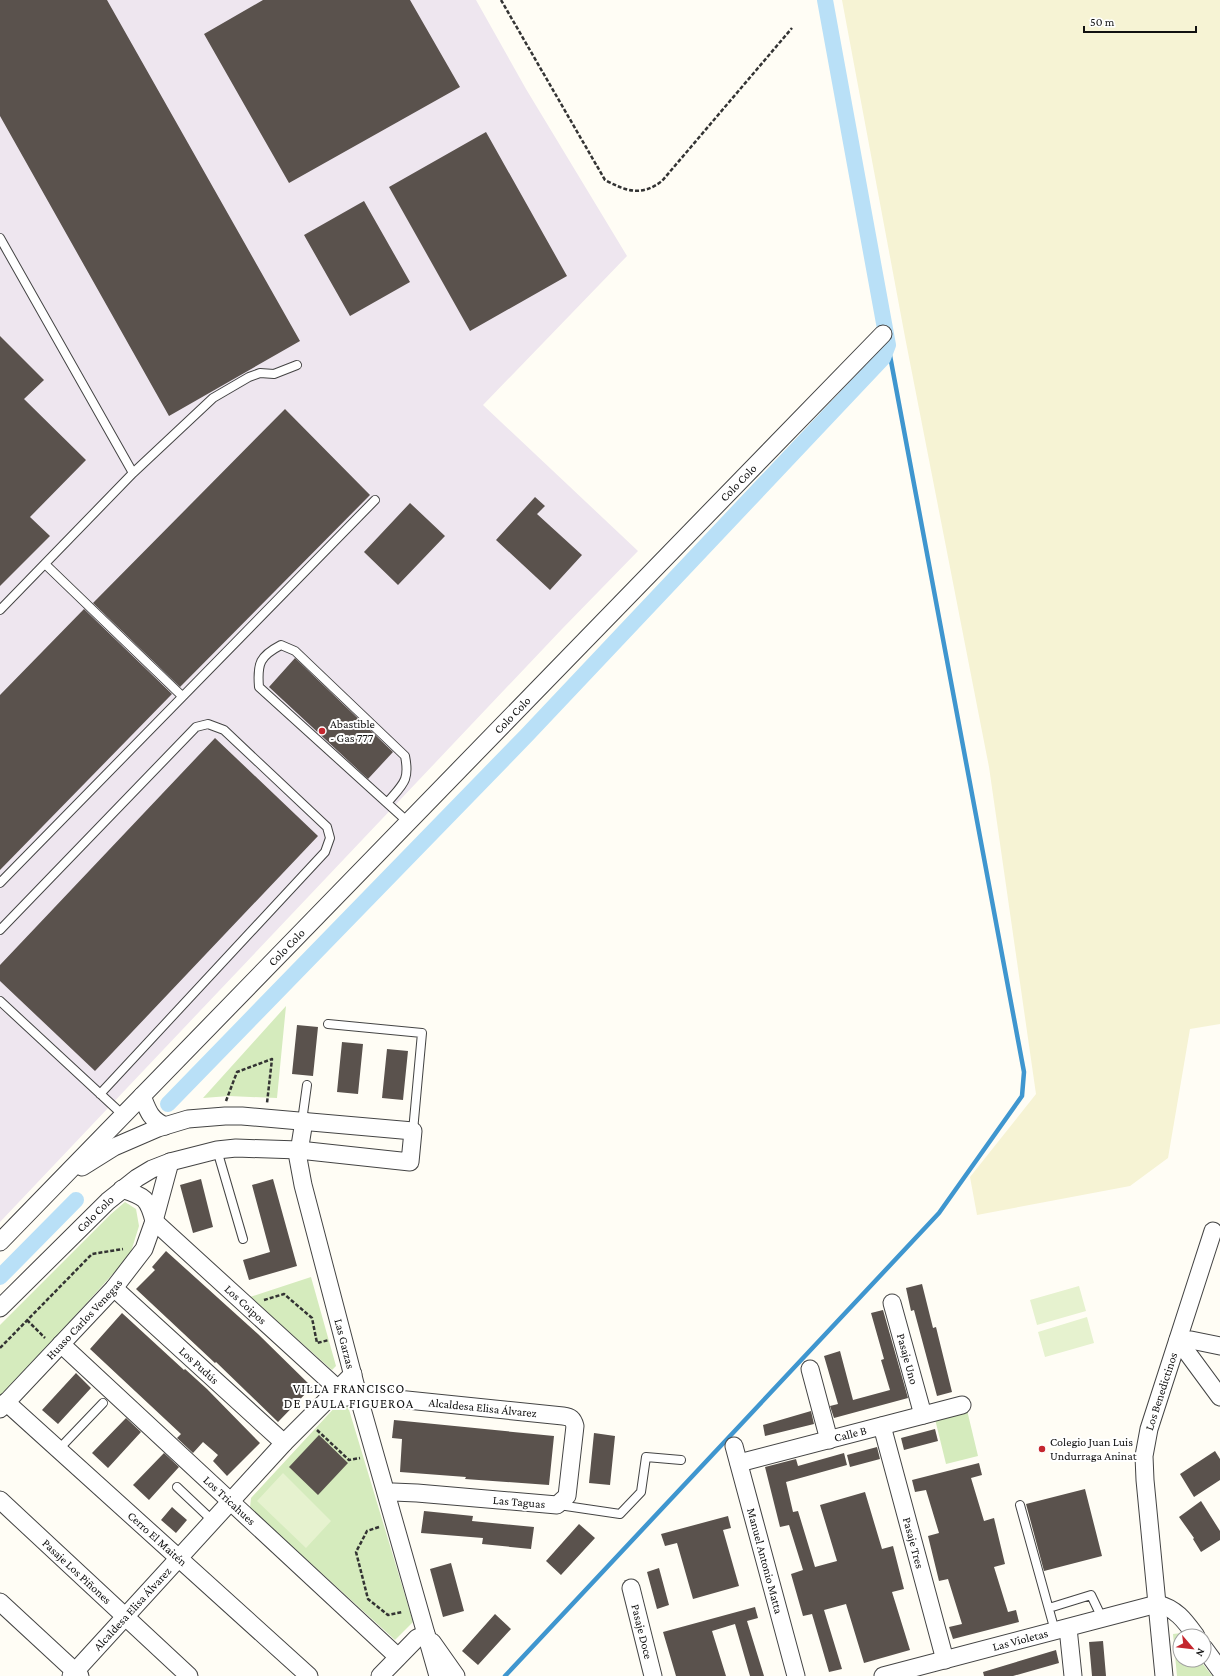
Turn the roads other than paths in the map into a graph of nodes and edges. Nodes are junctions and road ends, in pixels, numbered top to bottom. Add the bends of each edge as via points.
1 (0, 238) edge
2 (883, 334) dead end
3 (297, 365) dead end
4 (133, 473) junction
5 (375, 500) dead end
6 (45, 564) junction
7 (0, 610) edge
8 (182, 696) junction
9 (387, 803) junction
10 (408, 822) junction
11 (0, 882) edge
12 (0, 930) edge
13 (0, 1001) edge
14 (328, 1024) dead end
15 (307, 1085) dead end
16 (100, 1094) junction
17 (142, 1096) junction
18 (123, 1115) junction
19 (303, 1121) junction
20 (165, 1126) junction
21 (413, 1131) junction
22 (217, 1150) junction
23 (299, 1150) junction
24 (170, 1162) junction
25 (57, 1184) junction
26 (122, 1189) junction
27 (154, 1221) junction
28 (1213, 1231) dead end
29 (243, 1238) dead end
30 (0, 1242) edge
31 (114, 1288) junction
32 (892, 1303) dead end
33 (0, 1308) edge
34 (1178, 1340) junction
35 (59, 1346) junction
36 (1220, 1346) edge
37 (810, 1369) dead end
38 (353, 1374) junction
39 (338, 1389) junction
40 (358, 1395) junction
41 (1220, 1397) edge
42 (326, 1401) junction
43 (103, 1403) dead end
44 (3, 1405) edge
45 (962, 1405) dead end
46 (923, 1415) junction
47 (569, 1416) joint
48 (882, 1426) junction
49 (829, 1440) junction
50 (284, 1443) junction
51 (734, 1446) dead end
52 (58, 1449) junction
53 (681, 1460) dead end
54 (739, 1463) junction
55 (177, 1487) dead end
56 (387, 1494) junction
57 (0, 1500) edge
58 (230, 1501) junction
59 (557, 1505) junction
60 (1020, 1505) dead end
61 (212, 1521) junction
62 (178, 1558) junction
63 (631, 1588) dead end
64 (0, 1602) edge
65 (1157, 1604) junction
66 (1049, 1608) junction
67 (125, 1615) junction
68 (1102, 1618) junction
69 (1190, 1628) edge
70 (1061, 1629) junction
71 (426, 1634) junction
72 (398, 1657) junction
73 (1212, 1659) edge
74 (945, 1660) junction
75 (1220, 1670) edge
76 (75, 1674) edge
77 (190, 1676) edge
78 (309, 1676) edge
79 (380, 1676) edge
80 (438, 1676) edge
81 (456, 1676) edge
82 (653, 1676) edge
83 (796, 1676) edge
84 (884, 1676) edge
85 (1073, 1676) edge
86 (1164, 1676) edge

1 - 4 lane
2 - 10 street, Colo Colo
3 - 4 lane via 274,374 260,373 249,376 213,398
4 - 6 lane
5 - 8 lane
6 - 7 lane
6 - 8 lane
8 - 11 lane
9 - 9 lane via 405,782 408,771 406,756 295,651 281,645 267,653 258,669 259,686
9 - 10 lane
10 - 17 street, Colo Colo
12 - 16 lane via 196,728 208,724 224,730 328,827 330,838 325,852
13 - 16 lane
14 - 21 lane via 422,1033
15 - 19 lane
16 - 18 lane
17 - 18 street, Colo Colo
17 - 20 street via 148,1112 156,1122
18 - 25 street, Colo Colo
19 - 20 street, Colo Colo via 225,1116 188,1119
19 - 21 street, Colo Colo
19 - 23 street, Las Garzas
20 - 25 street, Colo Colo via 114,1146
21 - 23 street, Colo Colo via 410,1162
22 - 23 street, Colo Colo
22 - 24 street, Colo Colo
22 - 29 lane
23 - 38 street, Las Garzas via 303,1185
24 - 26 street, Colo Colo via 152,1168
24 - 27 street, Huaso Carlos Venegas
25 - 30 street, Colo Colo
26 - 27 street via 138,1194 149,1203
26 - 33 street, Colo Colo
27 - 31 street, Huaso Carlos Venegas via 145,1246
27 - 39 street, Los Coipos
28 - 34 street, Los Benedictinos
31 - 35 street, Huaso Carlos Venegas
31 - 50 street, Los Pudús
32 - 46 street, Pasaje Uno
34 - 36 street
34 - 41 street
34 - 65 street, Los Benedictinos via 1149,1429 1144,1456
35 - 44 street, Huaso Carlos Venegas
35 - 58 street, Los Tricahues
37 - 49 street
38 - 39 street, Alcaldesa Elisa Álvarez
38 - 40 street, Las Garzas
39 - 42 street, Alcaldesa Elisa Álvarez
40 - 42 street, Alcaldesa Elisa Álvarez
40 - 47 street, Alcaldesa Elisa Álvarez
40 - 56 street, Las Garzas
42 - 50 street, Alcaldesa Elisa Álvarez
43 - 52 lane
44 - 52 street, Cerro El Maitén
45 - 46 street, Calle B
46 - 48 street, Calle B
47 - 59 street, Las Taguas via 575,1426 567,1496
48 - 49 street, Calle B
48 - 74 street, Pasaje Tres
49 - 54 street, Calle B
50 - 58 street, Alcaldesa Elisa Álvarez
51 - 54 street, Manuel Antonio Matta
52 - 62 street, Cerro El Maitén
53 - 59 lane via 646,1457 641,1492 620,1514
54 - 83 street, Manuel Antonio Matta
55 - 61 lane
56 - 59 street, Las Taguas via 393,1492
56 - 71 street, Las Garzas
57 - 67 street, Pasaje Los Piñones
58 - 61 street, Alcaldesa Elisa Álvarez
58 - 72 street, Los Tricahues
60 - 66 lane
61 - 62 street, Alcaldesa Elisa Álvarez
62 - 67 street, Alcaldesa Elisa Álvarez
62 - 78 street, Cerro El Maitén
63 - 82 street, Pasaje Doce
64 - 76 street
65 - 68 street, Las Violetas
65 - 69 street via 1169,1607 1180,1614
65 - 86 street, Los Benedictinos
66 - 68 lane via 1091,1595
66 - 70 lane
67 - 76 street, Alcaldesa Elisa Álvarez
67 - 77 street, Pasaje Los Piñones
68 - 70 street, Las Violetas
70 - 74 street, Las Violetas
70 - 85 street
71 - 72 street via 417,1638
71 - 80 street, Las Garzas
71 - 81 street, Las Garzas
72 - 79 street
73 - 75 street
74 - 84 street, Las Violetas

